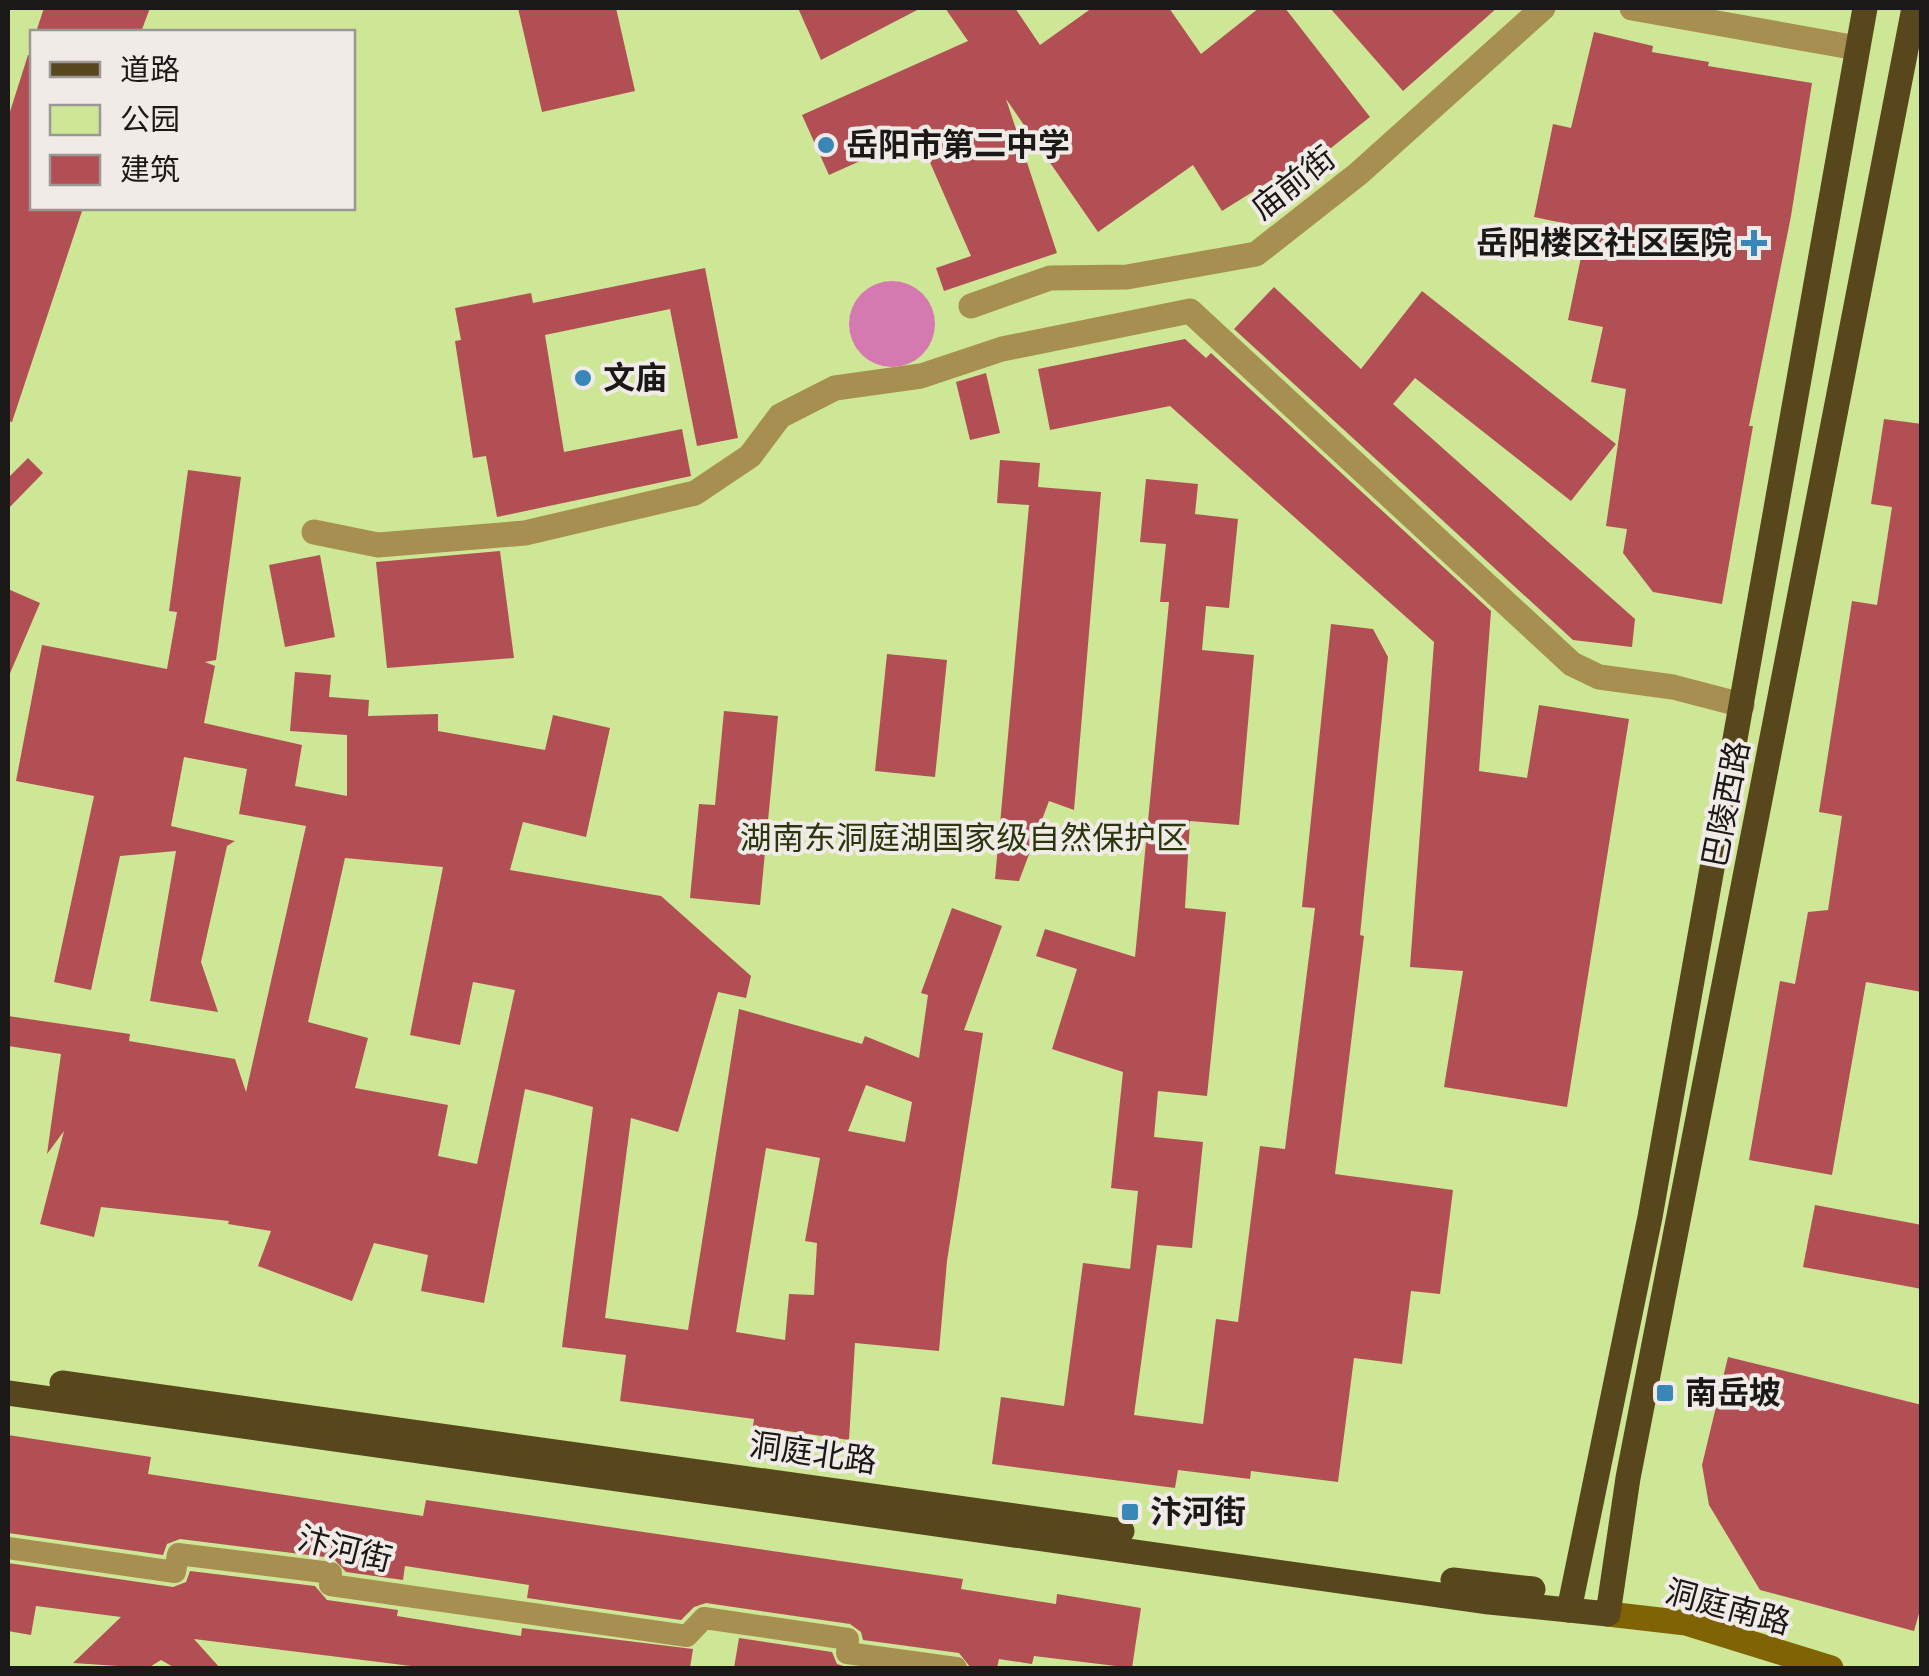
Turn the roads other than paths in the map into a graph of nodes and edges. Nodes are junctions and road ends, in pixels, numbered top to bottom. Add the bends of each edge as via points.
1 (1543, 8) edge
2 (1632, 8) edge
3 (1865, 8) edge
4 (1914, 8) edge
5 (1857, 48) junction
6 (971, 306) dead end
7 (314, 532) dead end
8 (1742, 705) junction
9 (8, 1376) edge
10 (8, 1393) edge
11 (8, 1548) edge
12 (1571, 1602) junction
13 (1608, 1606) junction
14 (956, 1668) edge
15 (1831, 1668) edge

1 - 6 street, 庙前街 via 1358,174 1256,254 1127,277 1050,278
2 - 5 street
3 - 5 main road, 巴陵西路
4 - 13 main road, 巴陵西路
5 - 8 main road, 巴陵西路
7 - 8 street via 378,545 525,533 695,493 750,456 780,416 835,388 922,376 1002,350 1190,310 1572,664 1599,676
8 - 12 main road, 巴陵西路 via 1650,1217
9 - 12 main road, 洞庭北路 via 799,1484
10 - 12 main road, 洞庭北路
11 - 14 street, 汴河街 via 175,1572 178,1554 331,1573 330,1585 687,1636 704,1618 848,1640 847,1653
12 - 13 main road, 洞庭北路
13 - 15 main road, 洞庭南路

